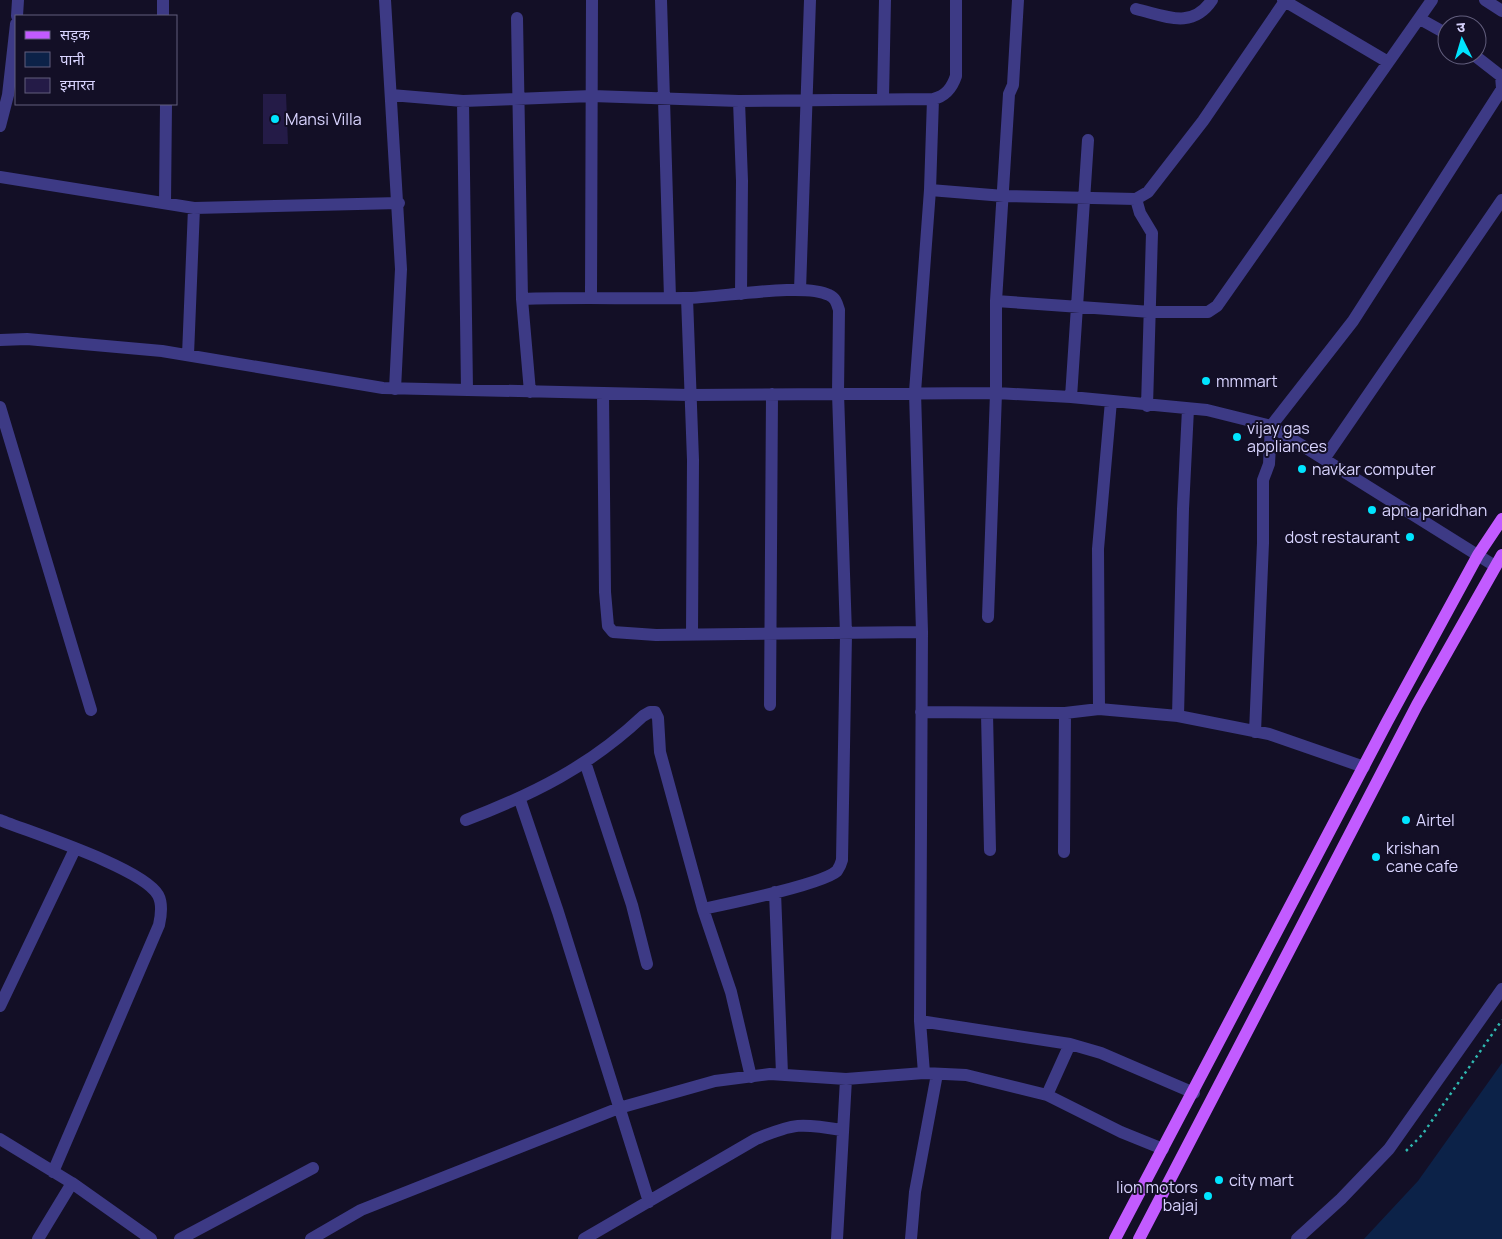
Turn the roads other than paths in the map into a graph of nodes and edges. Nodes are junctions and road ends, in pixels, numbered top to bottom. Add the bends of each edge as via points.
1 (18, 0) edge
2 (162, 0) edge
3 (385, 0) edge
4 (592, 0) edge
5 (661, 0) edge
6 (810, 0) edge
7 (885, 0) edge
8 (956, 0) edge
9 (1018, 0) edge
10 (1212, 0) edge
11 (1432, 0) edge
12 (1485, 0) edge
13 (1284, 1) edge
14 (1136, 9) dead end
15 (1502, 11) edge
16 (17, 15) edge
17 (163, 15) edge
18 (517, 18) dead end
19 (1420, 19) junction
20 (1437, 28) edge
21 (15, 33) edge
22 (1388, 62) junction
23 (1487, 65) edge
24 (1502, 88) edge
25 (391, 96) junction
26 (592, 96) junction
27 (884, 98) junction
28 (517, 99) junction
29 (664, 99) junction
30 (933, 99) junction
31 (463, 101) junction
32 (739, 101) junction
33 (805, 101) junction
34 (166, 105) edge
35 (0, 126) edge
36 (1088, 140) dead end
37 (0, 177) edge
38 (930, 190) junction
39 (1004, 196) junction
40 (1085, 198) junction
41 (1136, 199) junction
42 (1502, 200) edge
43 (165, 203) junction
44 (399, 203) junction
45 (194, 208) junction
46 (800, 290) junction
47 (741, 294) junction
48 (591, 297) junction
49 (670, 298) junction
50 (687, 298) junction
51 (522, 299) junction
52 (996, 301) junction
53 (1078, 305) junction
54 (1151, 312) junction
55 (0, 340) edge
56 (188, 355) junction
57 (395, 389) junction
58 (467, 390) junction
59 (530, 392) junction
60 (915, 392) junction
61 (603, 393) junction
62 (838, 393) junction
63 (996, 393) junction
64 (689, 394) junction
65 (772, 394) junction
66 (1071, 397) junction
67 (1111, 401) junction
68 (1147, 406) junction
69 (0, 407) edge
70 (1188, 409) junction
71 (1270, 426) junction
72 (1324, 459) junction
73 (1502, 519) edge
74 (1478, 555) junction
75 (1499, 561) edge
76 (988, 617) dead end
77 (922, 632) junction
78 (692, 634) junction
79 (846, 634) junction
80 (770, 635) junction
81 (770, 705) dead end
82 (1099, 709) junction
83 (91, 710) dead end
84 (921, 712) junction
85 (1065, 713) junction
86 (987, 714) junction
87 (1178, 716) junction
88 (1255, 732) junction
89 (585, 762) junction
90 (1364, 767) junction
91 (520, 800) junction
92 (0, 820) edge
93 (466, 820) dead end
94 (75, 849) junction
95 (990, 850) dead end
96 (1064, 852) dead end
97 (775, 892) junction
98 (703, 909) junction
99 (647, 964) dead end
100 (1502, 989) edge
101 (0, 1006) edge
102 (920, 1021) junction
103 (1070, 1044) junction
104 (924, 1073) junction
105 (782, 1074) junction
106 (937, 1074) junction
107 (751, 1077) junction
108 (846, 1079) junction
109 (1194, 1093) junction
110 (1047, 1095) junction
111 (619, 1108) junction
112 (842, 1130) junction
113 (0, 1139) edge
114 (1163, 1149) junction
115 (313, 1168) dead end
116 (52, 1172) junction
117 (72, 1183) junction
118 (649, 1202) junction
119 (38, 1239) edge
120 (151, 1239) edge
121 (180, 1239) edge
122 (311, 1239) edge
123 (584, 1239) edge
124 (837, 1239) edge
125 (911, 1239) edge
126 (1115, 1239) edge
127 (1139, 1239) edge
128 (1297, 1239) edge

1 - 16 street
2 - 17 street
3 - 25 street
4 - 26 street
5 - 29 street
6 - 33 street
7 - 27 street
8 - 30 street via 956,76 946,93
9 - 39 street
10 - 14 street via 1204,12 1188,20
11 - 19 street
12 - 15 street
13 - 22 street
13 - 41 street via 1203,121 1148,192
18 - 28 street
19 - 20 street
19 - 22 street
21 - 35 street via 8,95
22 - 54 street via 1217,306 1208,312
23 - 24 street via 1501,76
24 - 71 street via 1352,321
25 - 31 street
25 - 44 street
26 - 28 street
26 - 29 street
26 - 48 street
27 - 30 street
27 - 33 street
28 - 31 street
28 - 51 street
29 - 32 street
29 - 49 street
30 - 38 street
31 - 58 street
32 - 33 street
32 - 47 street
33 - 46 street via 806,158
34 - 43 street
36 - 40 street
37 - 43 street
38 - 39 street
38 - 60 street
39 - 40 street
39 - 52 street
40 - 41 street
40 - 53 street
41 - 54 street via 1152,233
42 - 72 street
43 - 45 street
44 - 45 street
44 - 57 street via 401,269
45 - 56 street
46 - 47 street
46 - 62 street via 828,294 835,299 839,310
47 - 50 street
48 - 49 street
48 - 51 street
49 - 50 street
50 - 64 street
51 - 59 street
52 - 53 street
52 - 63 street
53 - 54 street
53 - 66 street
54 - 68 street
55 - 56 street via 27,339
56 - 57 street
57 - 58 street
58 - 59 street
59 - 61 street
60 - 62 street
60 - 63 street
60 - 77 street
61 - 64 street
61 - 78 street via 608,626 612,632 625,634
62 - 65 street
62 - 79 street
63 - 66 street
63 - 76 street
64 - 65 street
64 - 78 street via 693,460
65 - 80 street
66 - 67 street
67 - 68 street
67 - 82 street via 1098,549
68 - 70 street
69 - 83 street
70 - 71 street via 1207,410
70 - 87 street
71 - 72 street
71 - 88 street via 1269,464 1263,480
72 - 74 street
73 - 74 main road
74 - 75 street
74 - 90 main road
75 - 127 main road via 1417,705
77 - 79 street
77 - 84 street
78 - 80 street
79 - 80 street
79 - 97 street via 842,860 838,870 830,876
80 - 81 street
82 - 85 street
82 - 87 street
84 - 86 street
84 - 102 street
85 - 86 street
85 - 96 street
86 - 95 street
87 - 88 street
88 - 90 street
89 - 91 street
89 - 98 street via 642,716 655,712 660,752
89 - 99 street via 632,906
90 - 109 main road
91 - 93 street
91 - 111 street
92 - 94 street
94 - 101 street
94 - 116 street via 120,867 141,880 157,893 161,914
97 - 98 street
97 - 105 street
98 - 107 street via 731,992
100 - 128 street via 1389,1150
102 - 103 street
102 - 104 street
103 - 109 street via 1101,1053
103 - 110 street
104 - 106 street
104 - 108 street
105 - 107 street
105 - 108 street
106 - 110 street via 966,1075
106 - 125 street via 914,1192
107 - 111 street via 706,1083
108 - 112 street
109 - 114 main road
110 - 114 street
111 - 118 street
111 - 122 street via 361,1210
112 - 118 street via 809,1124 787,1126 756,1139
112 - 124 street
113 - 116 street
114 - 126 main road
115 - 121 street
116 - 117 street
117 - 119 street
117 - 120 street
118 - 123 street

